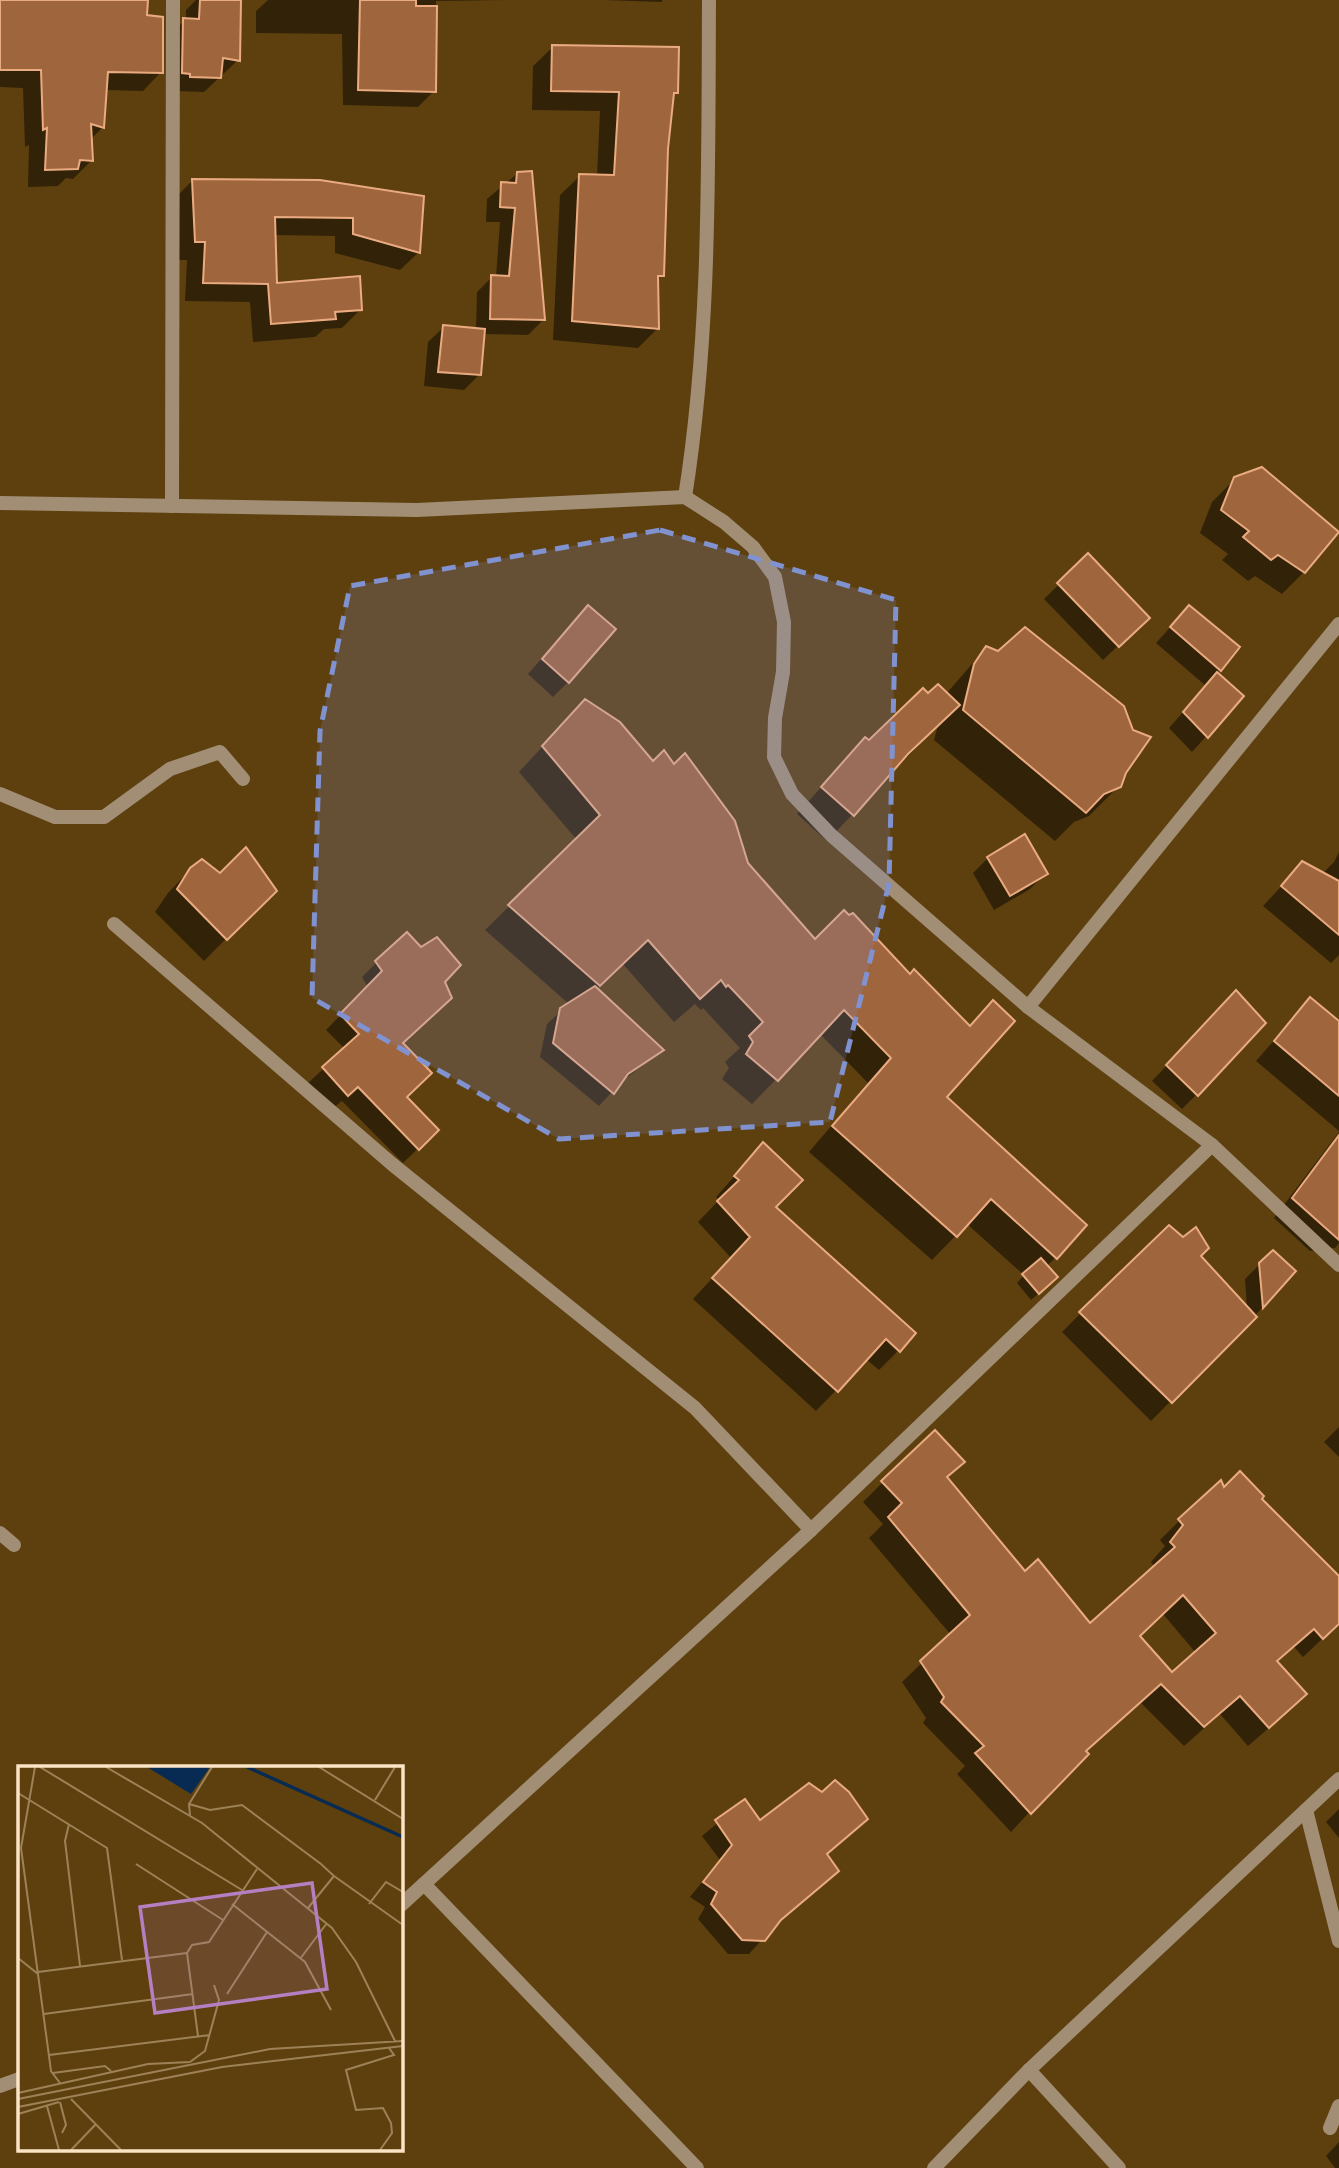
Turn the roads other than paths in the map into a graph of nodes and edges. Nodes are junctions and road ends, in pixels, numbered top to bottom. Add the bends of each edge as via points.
1 (173, 0) edge
2 (709, 0) edge
3 (685, 497) junction
4 (0, 503) edge
5 (172, 506) junction
6 (1339, 624) edge
7 (243, 779) dead end
8 (0, 794) edge
9 (114, 924) dead end
10 (1028, 1007) junction
11 (1212, 1145) junction
12 (1339, 1265) edge
13 (811, 1530) junction
14 (0, 1533) edge
15 (14, 1545) dead end
16 (1339, 1779) edge
17 (1306, 1810) junction
18 (424, 1884) junction
19 (402, 1904) edge
20 (1339, 1941) edge
21 (1028, 2070) junction
22 (18, 2080) edge
23 (0, 2087) edge
24 (1339, 2106) edge
25 (1330, 2128) dead end
26 (697, 2168) edge
27 (934, 2168) edge
28 (1119, 2168) edge

1 - 5 street
2 - 3 street via 705,298
3 - 5 street via 417,510
3 - 10 street via 753,547 775,577 784,622 774,757 792,793 831,835
4 - 5 street
6 - 10 street
7 - 8 street via 220,752 170,769 104,817 55,817
9 - 13 street via 393,1164 695,1408
10 - 11 street
11 - 12 street
11 - 13 street
13 - 18 street
14 - 15 street
16 - 17 street
17 - 20 street
17 - 21 street
18 - 19 street
18 - 26 street
21 - 27 street
21 - 28 street
22 - 23 street
24 - 25 street

